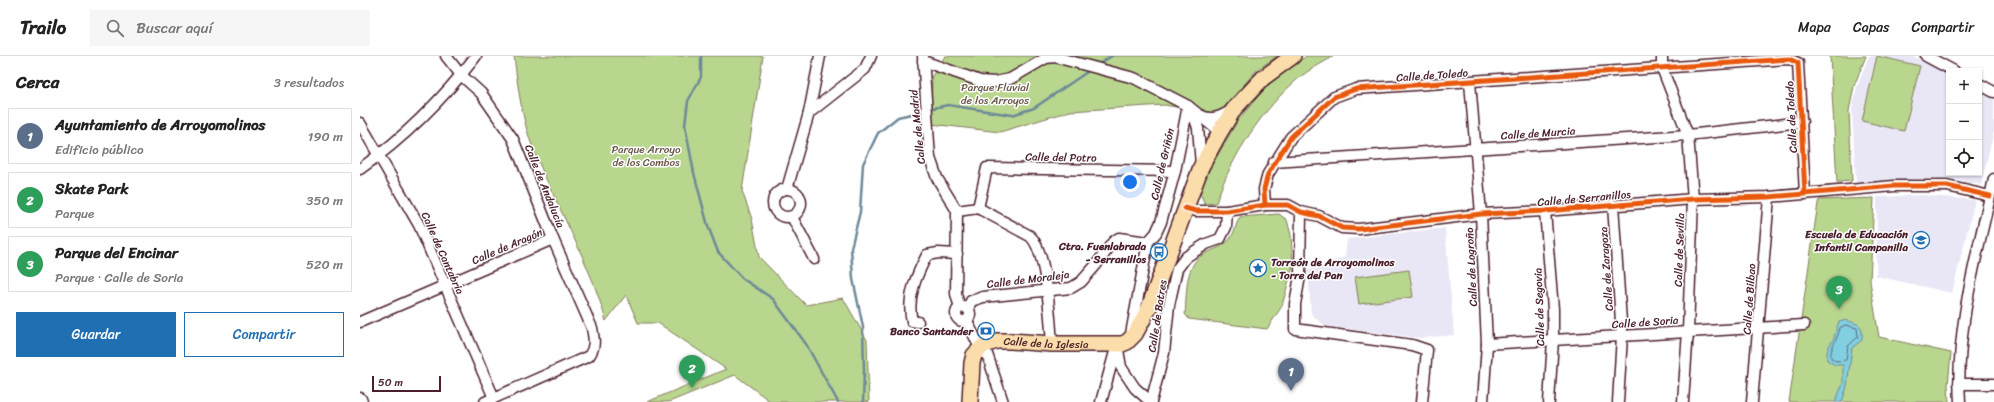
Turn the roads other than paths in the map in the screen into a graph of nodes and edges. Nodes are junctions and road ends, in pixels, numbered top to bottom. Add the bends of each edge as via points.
1 (446, 56) edge
2 (476, 56) edge
3 (820, 56) edge
4 (872, 56) edge
5 (1293, 56) edge
6 (1662, 56) edge
7 (1926, 56) edge
8 (923, 58) edge
9 (1662, 68) junction
10 (1948, 68) edge
11 (461, 75) junction
12 (1470, 82) junction
13 (1982, 86) edge
14 (1994, 92) edge
15 (1190, 108) junction
16 (1234, 109) junction
17 (809, 113) junction
18 (1802, 122) junction
19 (360, 123) edge
20 (1198, 128) junction
21 (1218, 135) junction
22 (1688, 135) junction
23 (1474, 149) junction
24 (379, 156) junction
25 (1274, 162) junction
26 (1201, 167) junction
27 (360, 170) edge
28 (1175, 171) junction
29 (1994, 179) edge
30 (786, 188) junction
31 (1805, 194) junction
32 (1990, 196) junction
33 (1769, 197) junction
34 (1693, 199) junction
35 (1265, 204) junction
36 (1613, 205) junction
37 (978, 208) junction
38 (1185, 208) junction
39 (957, 211) junction
40 (1227, 211) junction
41 (1545, 211) junction
42 (1300, 212) junction
43 (1481, 214) junction
44 (792, 217) junction
45 (1159, 226) junction
46 (1177, 230) junction
47 (553, 239) junction
48 (1148, 242) junction
49 (957, 254) junction
50 (814, 260) dead end
51 (445, 286) junction
52 (1046, 289) junction
53 (964, 309) junction
54 (360, 322) edge
55 (918, 322) dead end
56 (1804, 325) dead end
57 (1758, 328) junction
58 (1688, 331) junction
59 (1622, 336) junction
60 (1553, 340) junction
61 (1124, 342) junction
62 (1052, 344) junction
63 (1487, 344) junction
64 (982, 346) junction
65 (1958, 384) junction
66 (1994, 384) edge
67 (490, 400) edge
68 (970, 402) edge
69 (1003, 402) edge
70 (1102, 402) edge
71 (1151, 402) edge
72 (1422, 402) edge
73 (1483, 402) edge
74 (1549, 402) edge
75 (1618, 402) edge
76 (1683, 402) edge
77 (1752, 402) edge
78 (1960, 402) edge

1 - 11 street, Calle de Andalucía
2 - 11 street
3 - 17 street
4 - 17 street via 865,69
5 - 16 main road via 1263,78
6 - 9 street, Calle de Sevilla
7 - 10 street
8 - 15 street via 980,81 995,82 1010,79 1046,58 1055,57 1134,78
8 - 39 street, Calle de Madrid via 930,158 936,178
9 - 12 street, Calle de Toledo
9 - 18 street, Calle de Toledo via 1789,59 1798,63
9 - 22 street, Calle de Sevilla
11 - 24 street via 422,117
11 - 47 street, Calle de Andalucía via 482,93 512,139
12 - 23 street, Calle de Logroño
12 - 25 street, Calle de Toledo via 1356,89 1334,97 1291,137
13 - 14 street
15 - 16 street via 1206,118 1223,115
15 - 20 street
15 - 21 street
15 - 28 street, Calle de Griñón
16 - 21 main road
17 - 30 street
18 - 22 street, Calle de Murcia
18 - 31 street, Calle de Toledo
19 - 24 street, Calle de Cantabria
20 - 21 street
20 - 26 street
21 - 26 main road
22 - 23 street, Calle de Murcia
22 - 34 street, Calle de Sevilla
23 - 25 street, Calle de Murcia
23 - 43 street, Calle de Logroño
24 - 27 street
24 - 51 street, Calle de Cantabria via 419,225
25 - 35 street, Calle de Toledo via 1264,189
26 - 38 main road
28 - 37 street, Calle del Potro via 987,168
28 - 45 street, Calle de Griñón
29 - 32 street
30 - 44 street via 799,194 802,204 797,214
30 - 44 street via 778,192 773,200 775,212 784,218
31 - 32 street, Calle de Serranillos via 1925,185 1947,186
31 - 33 street, Calle de Serranillos
32 - 65 street via 1964,321
33 - 34 street, Calle de Serranillos
33 - 57 street, Calle de Bilbao
34 - 36 street, Calle de Serranillos
34 - 58 street, Calle de Sevilla
35 - 40 street, Calle de Serranillos
35 - 42 street, Calle de Serranillos via 1288,205
36 - 41 street, Calle de Serranillos
36 - 59 street, Calle de Zaragoza
37 - 39 street
37 - 52 street via 1036,241
38 - 40 street, Calle de Serranillos via 1196,211
38 - 46 main road
39 - 49 street
40 - 71 street, Calle de Batres via 1226,227 1220,239 1206,244 1186,257 1177,269 1169,306 1164,353
41 - 43 street, Calle de Serranillos
41 - 60 street, Calle de Segovia
42 - 43 street, Calle de Serranillos via 1319,216 1342,228 1359,229
42 - 72 street via 1300,276 1295,304 1295,329 1412,344 1427,350
43 - 63 street, Calle de Logroño
44 - 50 street
45 - 46 street
45 - 48 street, Calle de Griñón
46 - 61 main road via 1140,327
47 - 51 street, Calle de Aragón
47 - 67 street, Calle de Andalucía via 592,328 594,349 589,356
48 - 52 street, Calle de Moraleja via 1119,238 1081,282 1070,288
48 - 61 street, Calle de Griñón
49 - 53 street via 956,294
49 - 55 street via 927,255 912,288 910,315 912,321
51 - 54 street, Calle de Aragón
51 - 67 street, Calle de Cantabria
52 - 53 street, Calle de Moraleja via 983,297 971,301
52 - 62 street
53 - 64 street via 956,314 957,319 967,321
56 - 57 street, Calle de Soria
57 - 58 street, Calle de Soria
57 - 77 street, Calle de Bilbao
58 - 59 street, Calle de Soria
58 - 76 street, Calle de Sevilla
59 - 60 street, Calle de Soria
59 - 75 street, Calle de Zaragoza
60 - 63 street, Calle de Soria
60 - 74 street, Calle de Segovia
61 - 62 main road, Calle de la Iglesia
61 - 70 street, Calle de Griñón
61 - 71 street, Calle de Batres via 1121,367 1135,388
62 - 64 main road, Calle de la Iglesia via 997,341
63 - 73 street, Calle de Logroño
64 - 68 main road via 974,355 972,363
64 - 69 street
65 - 66 street
65 - 78 street

